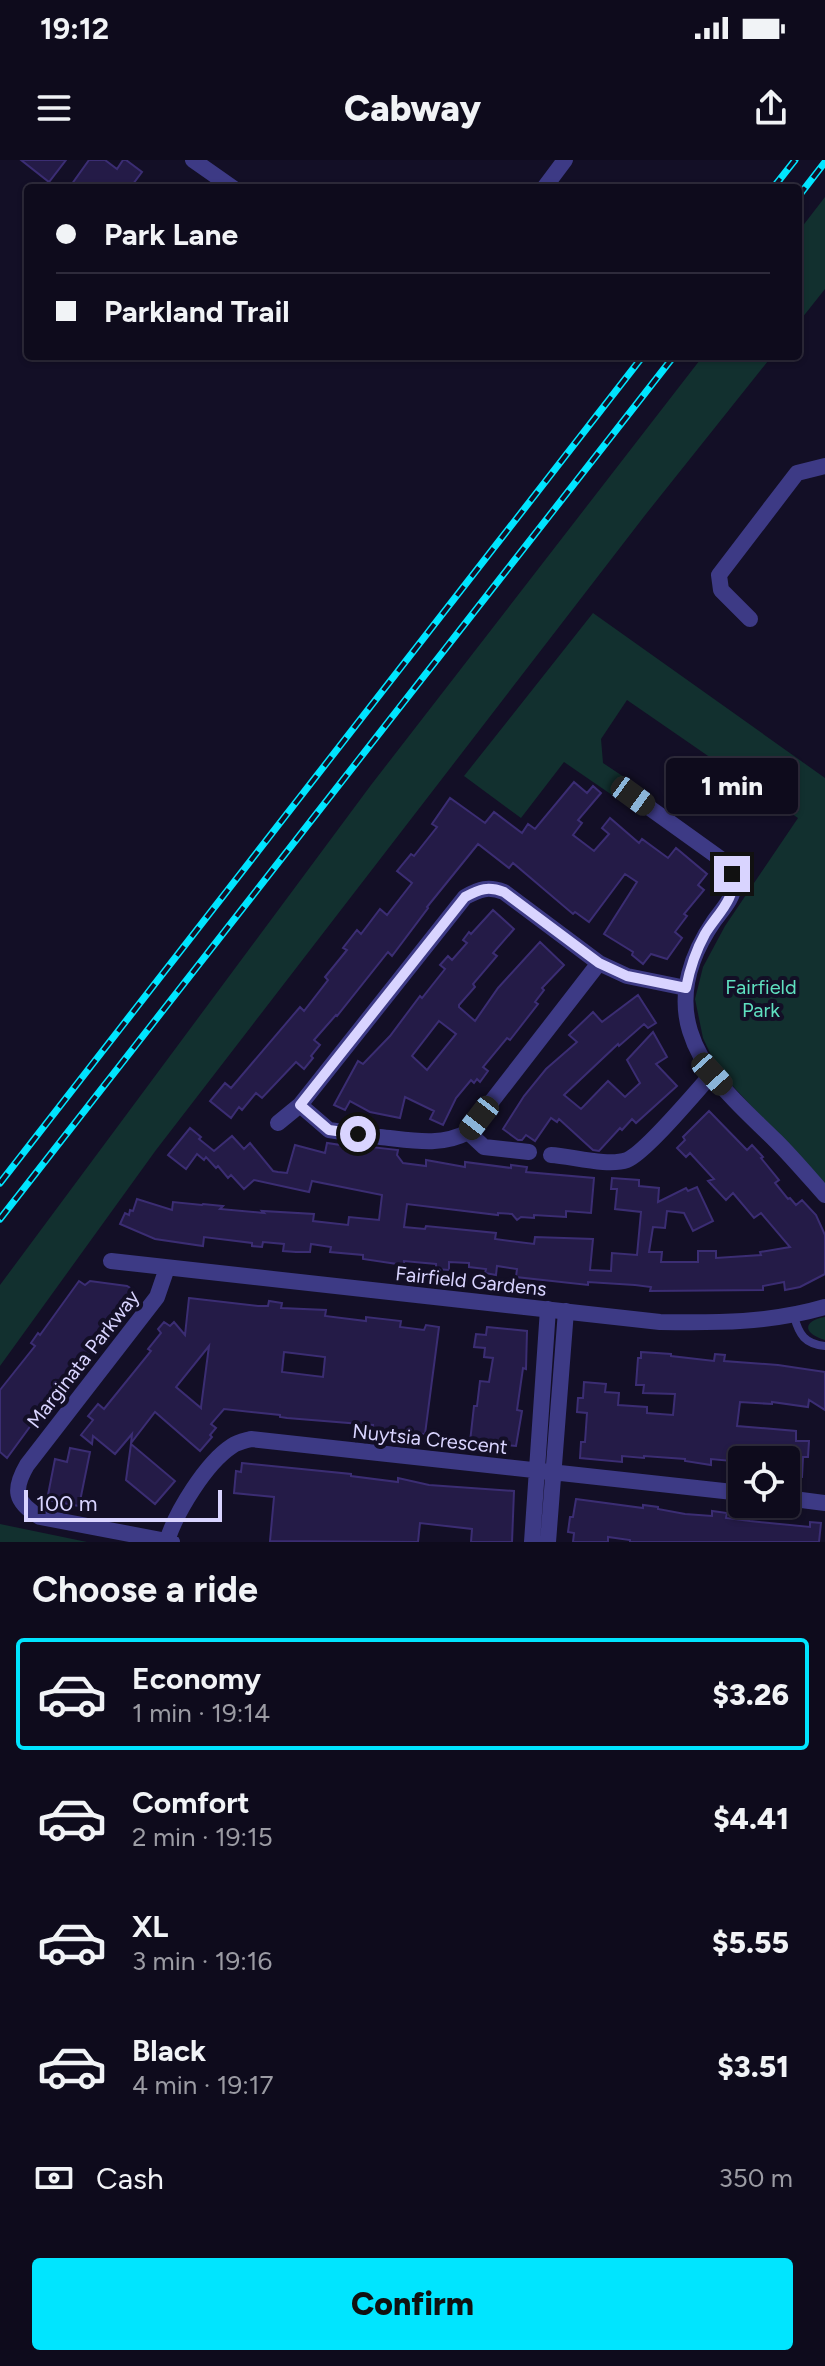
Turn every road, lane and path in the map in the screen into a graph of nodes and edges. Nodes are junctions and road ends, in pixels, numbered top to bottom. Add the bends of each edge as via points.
1 (193, 160) edge
2 (565, 160) edge
3 (227, 184) edge
4 (547, 184) edge
5 (825, 466) edge
6 (750, 619) dead end
7 (633, 796) dead end
8 (599, 963) junction
9 (686, 988) junction
10 (712, 1074) junction
11 (300, 1105) junction
12 (278, 1123) dead end
13 (468, 1132) junction
14 (362, 1135) dead end
15 (380, 1137) dead end
16 (529, 1152) dead end
17 (551, 1155) dead end
18 (825, 1195) edge
19 (111, 1261) dead end
20 (167, 1268) junction
21 (825, 1307) edge
22 (548, 1309) junction
23 (566, 1311) junction
24 (794, 1316) junction
25 (825, 1346) edge
26 (545, 1472) junction
27 (728, 1492) edge
28 (800, 1500) edge
29 (825, 1503) edge
30 (170, 1542) edge
31 (532, 1542) edge
32 (548, 1542) edge

1 - 3 street
2 - 4 street
5 - 6 street via 797,473 719,575 721,590
7 - 9 street via 725,862 732,874 730,899 691,963
8 - 9 street via 627,976
8 - 11 street via 504,892 478,890 465,897
8 - 13 street
9 - 10 street via 690,1030
10 - 17 street via 627,1160
10 - 18 street
11 - 12 street
11 - 14 street via 329,1130
13 - 15 street via 440,1142
13 - 16 street via 484,1147
19 - 20 street, Fairfield Gardens
20 - 22 street, Fairfield Gardens
20 - 30 street, Marginata Parkway via 157,1297 17,1482 18,1497 40,1517
21 - 24 street, Fairfield Gardens
22 - 23 street, Fairfield Gardens
22 - 26 street
23 - 24 street, Fairfield Gardens via 660,1322 728,1323
23 - 26 street
24 - 25 lane via 804,1339
26 - 27 street, Nuytsia Crescent
26 - 30 street, Nuytsia Crescent via 251,1439 221,1455 181,1506
26 - 31 street
26 - 32 street
28 - 29 street

